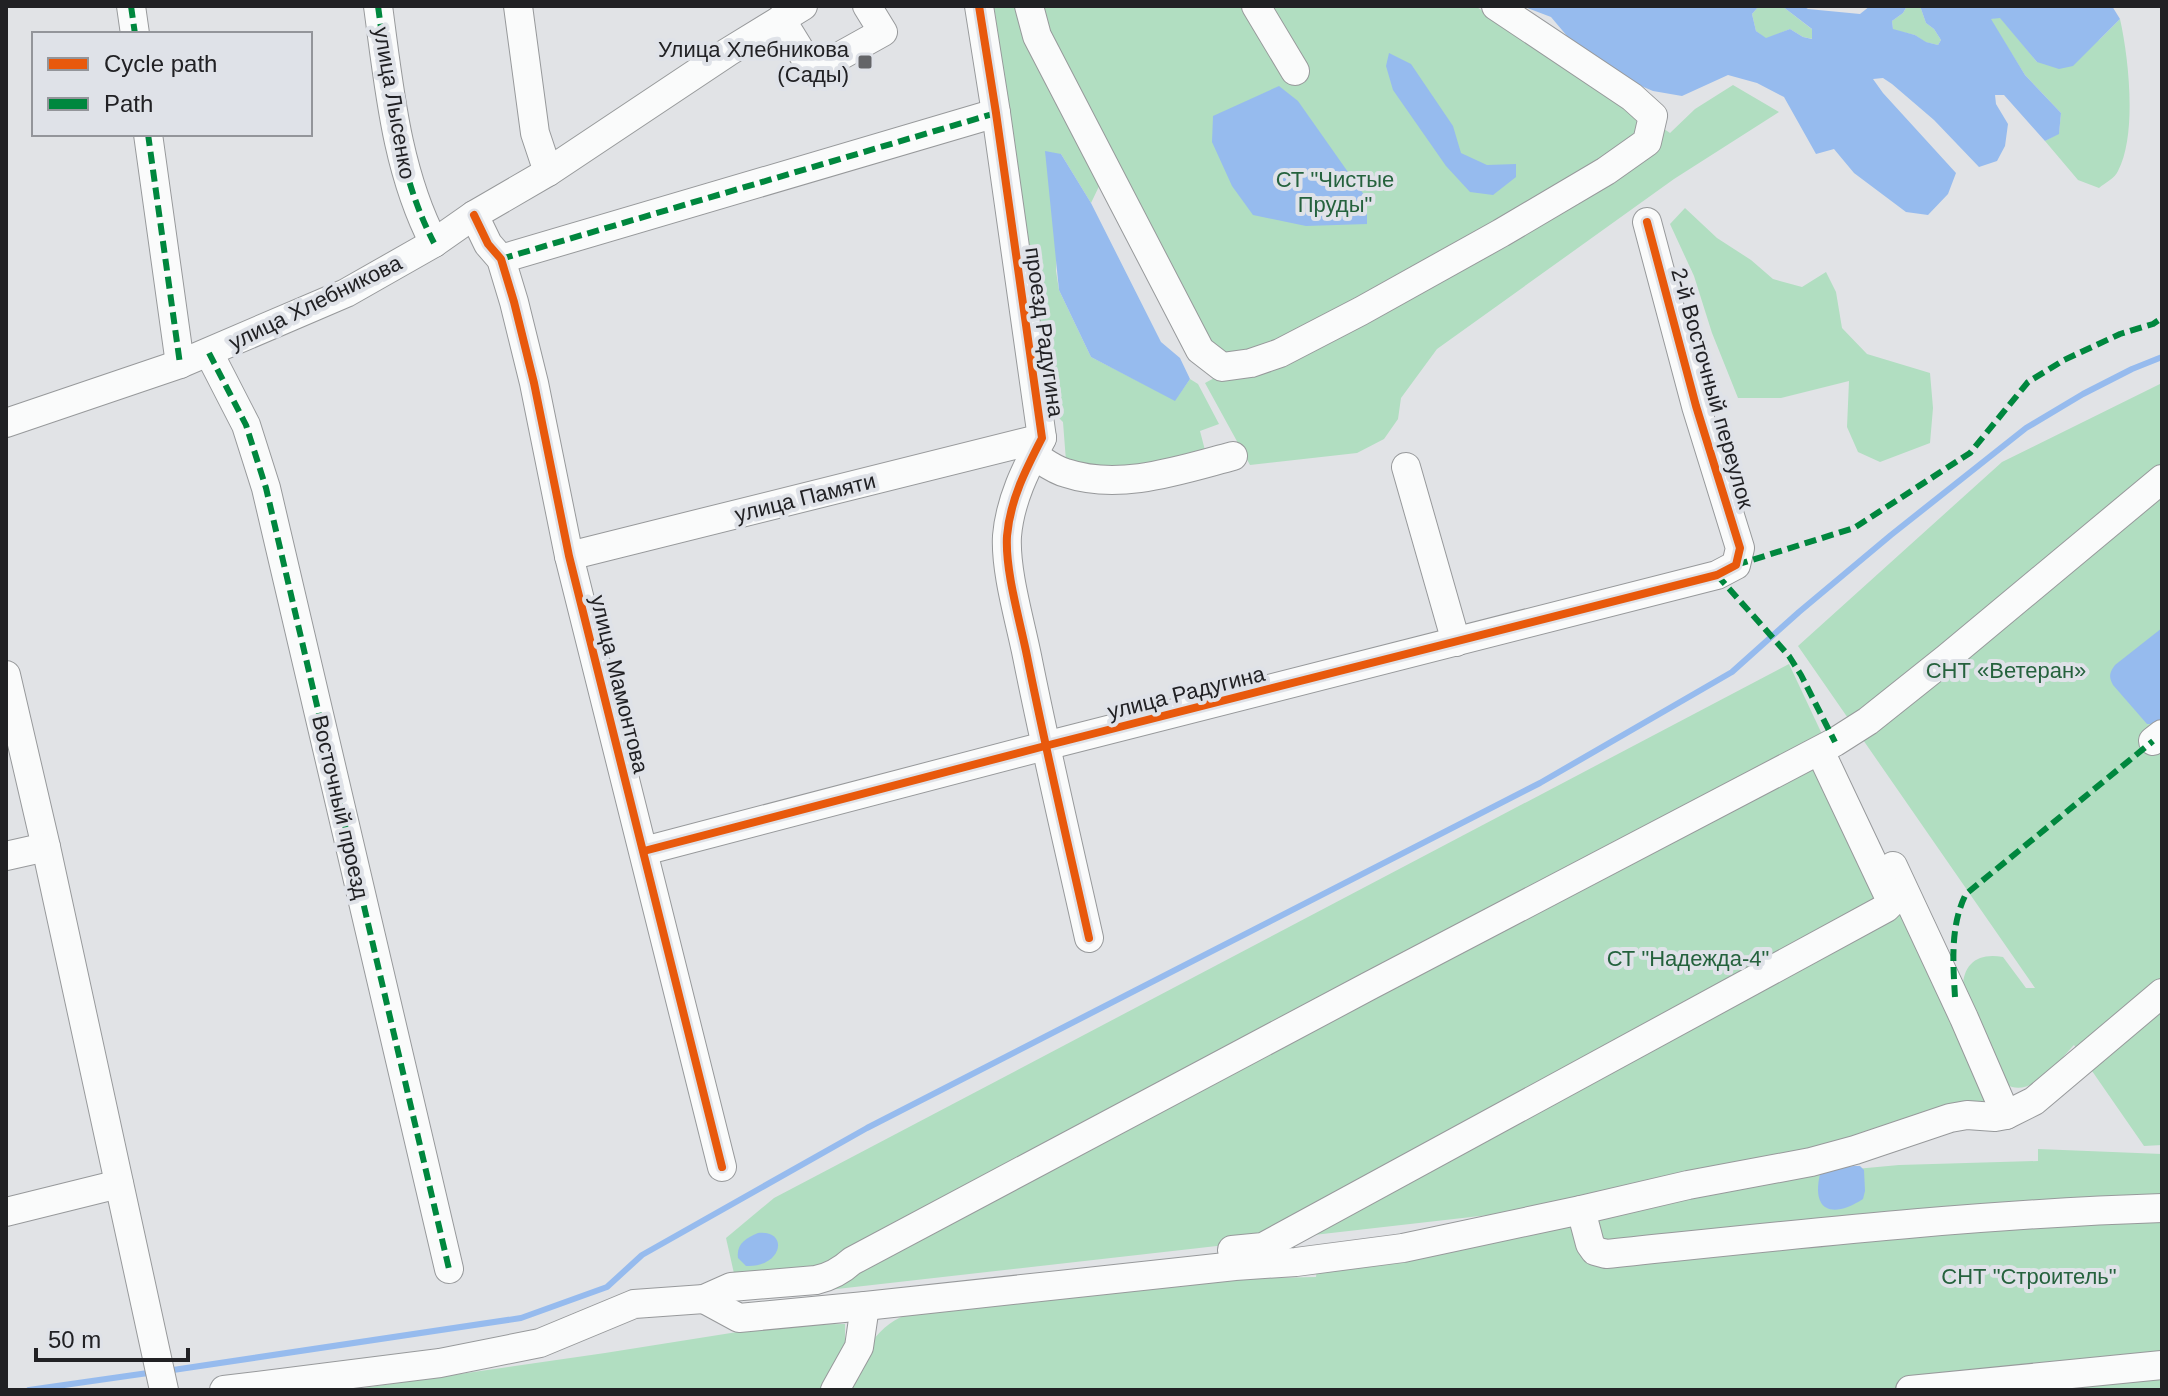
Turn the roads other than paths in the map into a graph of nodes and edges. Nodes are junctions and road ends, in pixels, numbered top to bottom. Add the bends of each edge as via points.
1 (131, 6) edge
2 (378, 6) edge
3 (518, 6) edge
4 (867, 6) edge
5 (979, 6) edge
6 (1029, 6) edge
7 (1256, 6) edge
8 (1496, 6) edge
9 (792, 13) edge
10 (135, 32) edge
11 (1295, 71) dead end
12 (996, 113) junction
13 (148, 136) edge
14 (548, 172) junction
15 (474, 215) junction
16 (1647, 222) dead end
17 (434, 243) junction
18 (501, 259) junction
19 (209, 353) junction
20 (180, 364) junction
21 (6, 423) edge
22 (1037, 446) junction
23 (1233, 456) dead end
24 (1406, 467) dead end
25 (2162, 479) edge
26 (569, 556) junction
27 (1736, 565) joint
28 (1456, 642) junction
29 (6, 675) edge
30 (1045, 746) junction
31 (1827, 746) junction
32 (46, 847) junction
33 (644, 851) junction
34 (6, 856) edge
35 (1089, 938) dead end
36 (2162, 993) edge
37 (2006, 1115) junction
38 (722, 1167) dead end
39 (119, 1184) junction
40 (2162, 1208) edge
41 (1581, 1210) junction
42 (6, 1212) edge
43 (449, 1269) dead end
44 (842, 1269) junction
45 (704, 1299) junction
46 (865, 1306) junction
47 (2162, 1365) edge
48 (164, 1390) edge
49 (224, 1390) edge
50 (835, 1390) edge
51 (1910, 1390) edge

1 - 10 street
2 - 17 street, улица Лысенко via 399,143
3 - 14 street via 535,133
4 - 9 street via 883,32 813,71
5 - 12 street, проезд Радугина
6 - 8 street via 1037,36 1200,350 1222,367 1280,353 1361,311 1606,171 1647,142 1653,116
7 - 11 street
9 - 14 street, улица Хлебникова
12 - 18 street
12 - 22 street, проезд Радугина
13 - 20 street
14 - 15 street, улица Хлебникова
15 - 17 street, улица Хлебникова
15 - 18 street, улица Мамонтова
16 - 27 street, 2-й Восточный переулок via 1740,548
17 - 19 street, улица Хлебникова via 346,293
18 - 26 street, улица Мамонтова via 534,383
19 - 20 street, улица Хлебникова
19 - 43 street, Восточный проезд via 246,425 266,488
20 - 21 street, улица Хлебникова
22 - 23 street via 1063,473 1086,478 1166,474
22 - 26 street, улица Памяти
22 - 30 street via 1020,481 1007,540
24 - 28 street
25 - 31 street via 1868,721
26 - 33 street, улица Мамонтова
27 - 28 street, улица Радугина via 1717,575
28 - 30 street, улица Радугина
29 - 32 street
30 - 33 street, улица Радугина
30 - 35 street
31 - 37 street via 1964,1018
31 - 44 street
31 - 44 street via 1890,904 1263,1247 867,1288 851,1288
32 - 34 street
32 - 39 street
33 - 38 street, улица Мамонтова
36 - 37 street via 2034,1101
37 - 41 street via 1950,1118 1811,1162
39 - 42 street
39 - 48 street
40 - 41 street via 1910,1223 1606,1254 1590,1244
41 - 46 street via 1403,1248
44 - 45 street via 816,1280 731,1287
45 - 46 street via 739,1318
45 - 49 street via 634,1304 540,1343 440,1363
46 - 50 street via 859,1347
47 - 51 street

